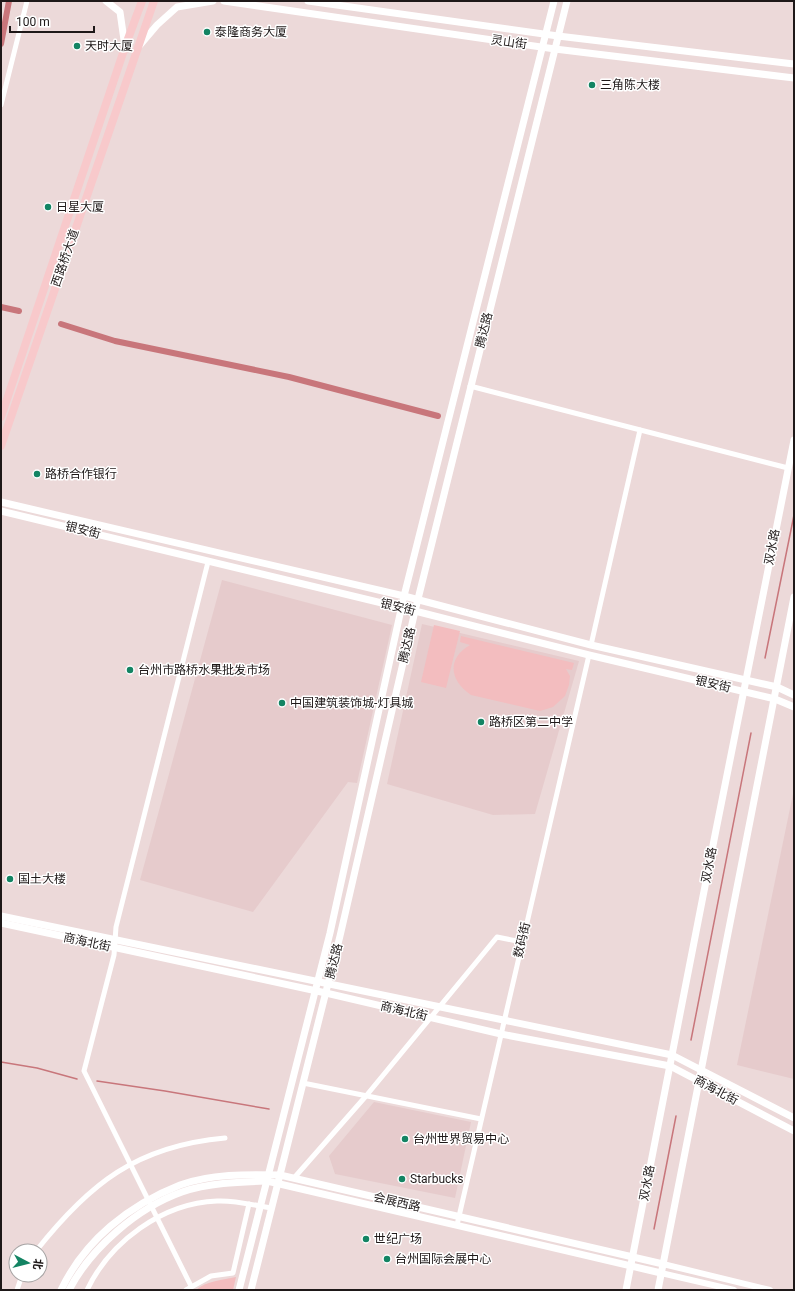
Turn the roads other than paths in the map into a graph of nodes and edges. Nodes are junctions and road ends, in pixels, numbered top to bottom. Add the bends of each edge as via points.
1 (27, 1) edge
2 (106, 1) edge
3 (142, 1) edge
4 (154, 1) edge
5 (213, 1) edge
6 (224, 1) edge
7 (308, 1) edge
8 (554, 1) edge
9 (566, 1) edge
10 (546, 34) junction
11 (558, 36) junction
12 (125, 47) junction
13 (543, 47) junction
14 (137, 48) junction
15 (555, 49) junction
16 (794, 64) edge
17 (794, 78) edge
18 (1, 105) edge
19 (470, 386) junction
20 (1, 417) edge
21 (640, 430) junction
22 (794, 440) edge
23 (1, 446) edge
24 (788, 468) junction
25 (1, 502) edge
26 (1, 511) edge
27 (208, 562) junction
28 (404, 596) junction
29 (794, 597) edge
30 (418, 600) junction
31 (402, 607) junction
32 (415, 610) junction
33 (591, 645) junction
34 (589, 655) junction
35 (746, 680) junction
36 (777, 687) junction
37 (744, 691) junction
38 (794, 695) edge
39 (775, 698) junction
40 (794, 707) edge
41 (1, 916) edge
42 (1, 924) edge
43 (522, 942) junction
44 (114, 944) junction
45 (318, 980) junction
46 (328, 983) junction
47 (315, 991) junction
48 (326, 993) junction
49 (439, 1007) junction
50 (431, 1017) junction
51 (504, 1020) junction
52 (501, 1034) junction
53 (672, 1055) junction
54 (670, 1066) junction
55 (702, 1069) junction
56 (699, 1082) junction
57 (303, 1083) junction
58 (366, 1096) junction
59 (794, 1118) edge
60 (481, 1119) junction
61 (794, 1131) edge
62 (225, 1138) dead end
63 (131, 1164) junction
64 (280, 1175) junction
65 (268, 1178) junction
66 (294, 1178) junction
67 (277, 1182) junction
68 (149, 1200) junction
69 (249, 1204) junction
70 (260, 1206) junction
71 (152, 1207) junction
72 (271, 1208) junction
73 (459, 1217) junction
74 (158, 1218) junction
75 (457, 1225) junction
76 (43, 1243) edge
77 (633, 1258) junction
78 (663, 1264) junction
79 (631, 1266) junction
80 (662, 1274) junction
81 (191, 1286) junction
82 (61, 1290) edge
83 (69, 1290) edge
84 (87, 1290) edge
85 (186, 1290) edge
86 (239, 1290) edge
87 (251, 1290) edge
88 (626, 1290) edge
89 (658, 1290) edge
90 (734, 1290) edge
91 (770, 1290) edge

1 - 18 street
2 - 12 main road via 120,12
3 - 12 main road, 西路桥大道
4 - 14 main road, 西路桥大道
5 - 14 main road via 178,7 157,25
6 - 13 main road, 灵山街
7 - 10 main road, 灵山街
8 - 10 main road, 腾达路
9 - 11 main road, 腾达路
10 - 11 main road, 灵山街
10 - 13 main road, 腾达路
11 - 15 main road, 腾达路
11 - 16 main road, 灵山街
12 - 20 main road, 西路桥大道
13 - 15 main road, 灵山街
13 - 28 main road, 腾达路
14 - 23 main road, 西路桥大道
15 - 17 main road, 灵山街
15 - 19 main road, 腾达路
19 - 21 street
19 - 30 main road, 腾达路
21 - 24 street
21 - 33 street
22 - 24 main road, 双水路
24 - 35 main road, 双水路
25 - 28 main road, 银安街
26 - 27 main road, 银安街
27 - 31 main road, 银安街
27 - 44 street via 116,927
28 - 30 main road, 银安街
28 - 31 main road, 腾达路
29 - 36 main road
30 - 32 main road, 腾达路
30 - 33 main road, 银安街
31 - 32 main road, 银安街
31 - 45 main road, 腾达路
32 - 34 main road, 银安街
32 - 46 main road, 腾达路
33 - 35 main road, 银安街
34 - 37 main road, 银安街
34 - 43 street, 数码街
35 - 36 main road, 银安街
35 - 37 main road, 双水路
36 - 38 main road, 银安街
36 - 39 main road
37 - 39 main road, 银安街
37 - 53 main road, 双水路
39 - 40 main road, 银安街
39 - 55 main road
41 - 44 main road, 商海北街
42 - 44 main road, 商海北街
43 - 49 street via 497,937
43 - 51 street, 数码街
44 - 45 main road, 商海北街
44 - 47 main road, 商海北街
44 - 63 street via 84,1071
45 - 46 main road, 商海北街
45 - 47 main road, 腾达路
46 - 48 main road, 腾达路
46 - 49 main road, 商海北街
47 - 48 main road, 商海北街
47 - 65 main road, 腾达路
48 - 50 main road, 商海北街
48 - 57 main road, 腾达路
49 - 50 street
49 - 51 main road, 商海北街
50 - 52 main road, 商海北街
50 - 58 street
51 - 52 street, 数码街
51 - 53 main road, 商海北街
52 - 54 main road, 商海北街
52 - 60 street, 数码街
53 - 54 main road, 双水路
53 - 55 main road, 商海北街
54 - 56 main road, 商海北街
54 - 77 main road, 双水路
55 - 56 main road
55 - 59 main road, 商海北街
56 - 61 main road, 商海北街
56 - 78 main road
57 - 58 street
57 - 64 main road, 腾达路
58 - 60 street
58 - 66 street
60 - 73 street, 数码街
62 - 63 street via 203,1140 176,1147
63 - 68 street
63 - 76 street via 90,1191
64 - 65 main road, 会展西路
64 - 66 main road, 会展西路
64 - 67 main road, 腾达路
65 - 67 main road, 会展西路
65 - 68 main road, 会展西路 via 232,1175 200,1180 181,1185
65 - 70 main road, 腾达路
65 - 71 main road, 会展西路 via 183,1192
66 - 73 main road, 会展西路
67 - 72 main road, 腾达路
67 - 75 main road, 会展西路
68 - 71 street
68 - 82 main road, 会展西路 via 138,1205 95,1239 79,1258
69 - 70 street
69 - 74 street via 215,1201 187,1206
69 - 81 street via 234,1273 211,1276
70 - 72 street
70 - 86 main road, 腾达路
71 - 74 street
71 - 83 main road, 会展西路 via 102,1244 86,1261
72 - 87 main road, 腾达路
73 - 75 street, 数码街
73 - 77 main road, 会展西路
74 - 81 street
74 - 84 street via 132,1234 110,1255
75 - 79 main road, 会展西路
77 - 78 main road, 会展西路
77 - 79 main road, 双水路
78 - 80 main road
78 - 91 street, 会展西路
79 - 80 main road, 会展西路
79 - 88 main road, 双水路
80 - 89 main road
80 - 90 street, 会展西路
81 - 85 street

